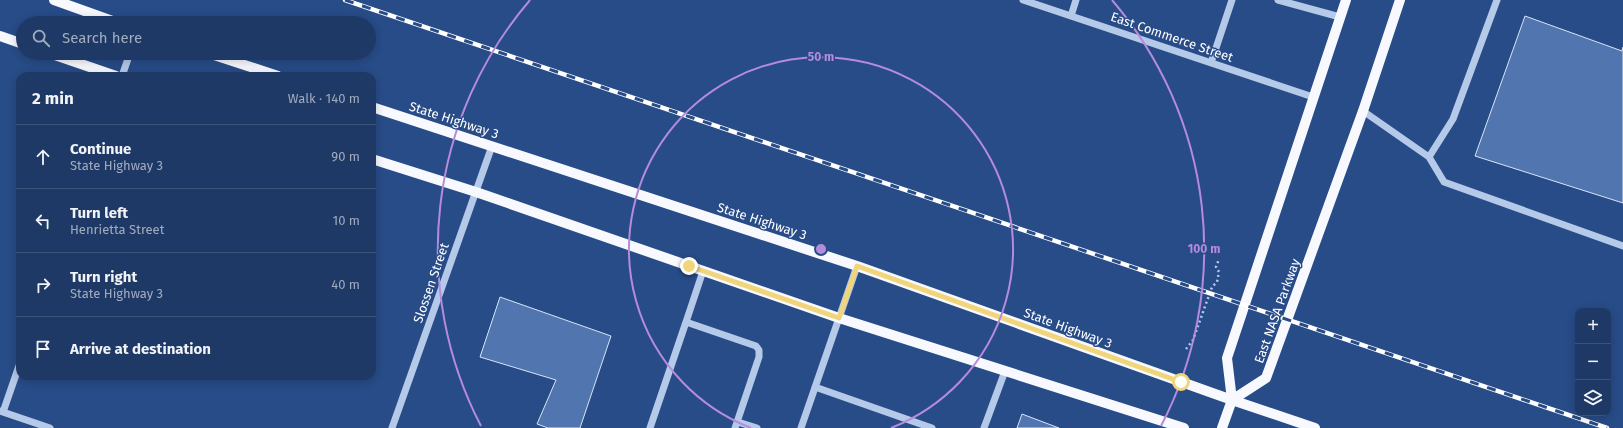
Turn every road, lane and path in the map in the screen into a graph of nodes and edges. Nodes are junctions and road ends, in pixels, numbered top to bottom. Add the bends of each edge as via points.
1 (54, 0) edge
2 (1023, 0) edge
3 (1076, 0) edge
4 (1232, 0) edge
5 (1278, 0) edge
6 (1346, 0) edge
7 (1400, 0) edge
8 (1497, 0) edge
9 (99, 16) edge
10 (1071, 16) junction
11 (1340, 17) junction
12 (0, 36) edge
13 (16, 42) edge
14 (69, 60) edge
15 (128, 60) edge
16 (229, 60) edge
17 (1211, 63) junction
18 (104, 72) edge
19 (123, 72) edge
20 (266, 72) edge
21 (1313, 98) junction
22 (376, 108) edge
23 (1363, 111) junction
24 (492, 146) junction
25 (1429, 157) junction
26 (376, 160) edge
27 (476, 192) junction
28 (1623, 246) edge
29 (1219, 259) dead end
30 (857, 266) junction
31 (703, 271) junction
32 (839, 318) junction
33 (686, 322) junction
34 (1186, 349) dead end
35 (1005, 371) junction
36 (16, 373) edge
37 (815, 387) junction
38 (1232, 400) junction
39 (1, 411) edge
40 (736, 425) edge
41 (50, 428) edge
42 (392, 428) edge
43 (650, 428) edge
44 (757, 428) edge
45 (801, 428) edge
46 (932, 428) edge
47 (984, 428) edge
48 (1184, 428) edge
49 (1222, 428) edge
50 (1315, 428) edge

1 - 9 main road
2 - 10 street, East Commerce Street
3 - 10 street
4 - 17 street
5 - 11 street
6 - 11 main road
7 - 23 main road, East NASA Parkway
8 - 25 street via 1453,119
10 - 17 street, East Commerce Street
11 - 21 main road
12 - 13 main road
14 - 18 main road
15 - 19 street
16 - 20 main road
17 - 21 street, East Commerce Street
21 - 38 main road via 1227,358
22 - 24 main road, State Highway 3
23 - 25 street
23 - 38 main road, East NASA Parkway via 1266,378
24 - 27 street, Slossen Street
24 - 30 main road, State Highway 3
25 - 28 street via 1444,182
26 - 27 main road
27 - 31 main road
27 - 42 street, Slossen Street
29 - 34 path via 1216,267 1219,272 1217,282 1212,286 1193,340
30 - 32 street
30 - 38 main road, State Highway 3
31 - 32 main road
31 - 33 street
32 - 35 main road
32 - 37 street
33 - 40 street via 756,346 759,350 759,357
33 - 43 street
35 - 47 street
35 - 48 main road
36 - 39 street
37 - 45 street
37 - 46 street
38 - 49 main road
38 - 50 main road, State Highway 3
39 - 41 street
40 - 44 street

